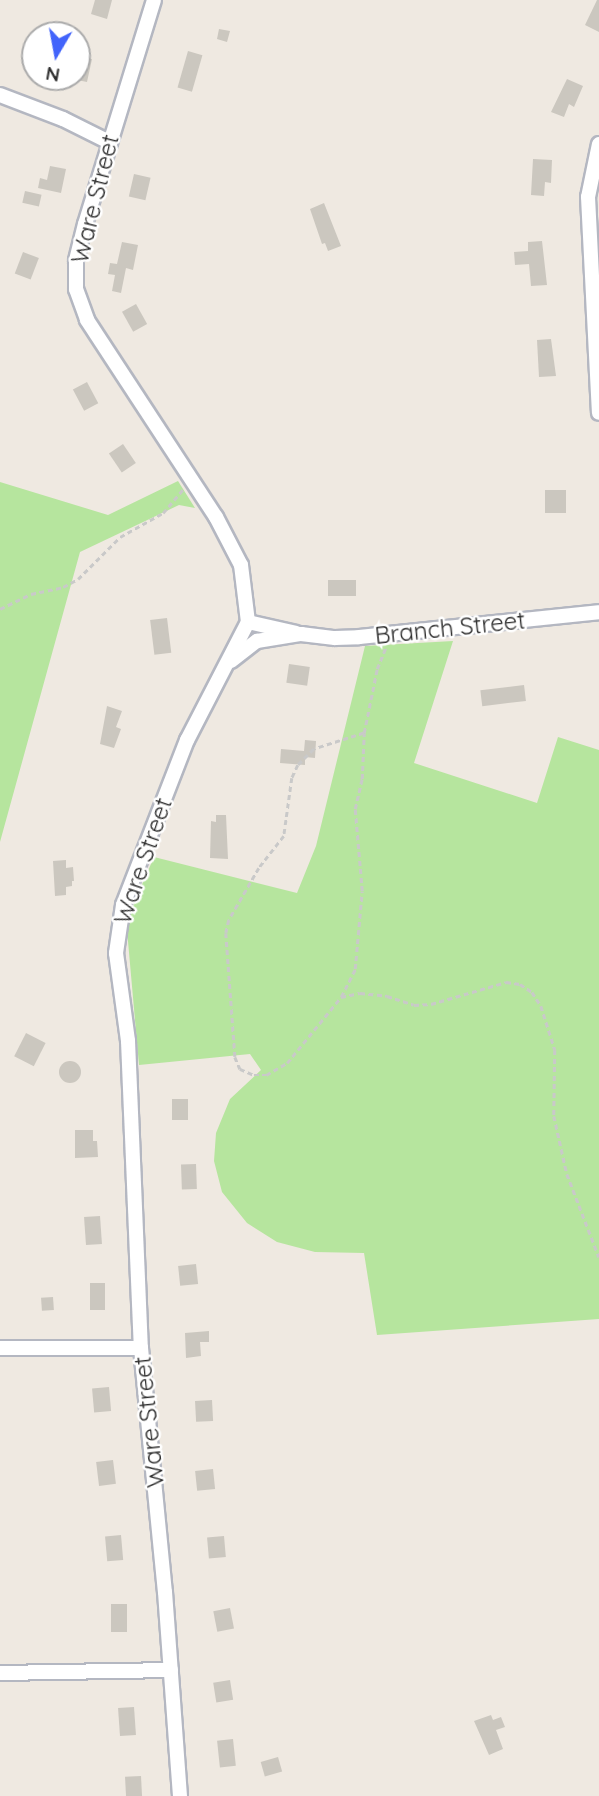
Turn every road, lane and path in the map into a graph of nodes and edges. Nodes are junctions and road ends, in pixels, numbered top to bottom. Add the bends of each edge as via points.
1 (154, 0) edge
2 (0, 95) edge
3 (109, 142) junction
4 (599, 144) edge
5 (595, 237) edge
6 (599, 413) edge
7 (183, 489) dead end
8 (0, 610) edge
9 (599, 612) edge
10 (248, 622) junction
11 (392, 634) junction
12 (301, 635) junction
13 (228, 664) junction
14 (364, 733) junction
15 (341, 998) junction
16 (599, 1257) edge
17 (0, 1348) edge
18 (141, 1348) junction
19 (171, 1670) junction
20 (0, 1673) edge
21 (180, 1796) edge

1 - 3 street, Ware Street
2 - 3 street
3 - 10 street, Ware Street via 76,261 76,289 87,320 178,456 241,565
4 - 5 street via 588,197
5 - 6 street
7 - 8 path via 163,513 120,537 78,579
9 - 11 street, Branch Street
10 - 12 street, Branch Street
10 - 13 street, Ware Street
11 - 12 street, Branch Street
11 - 14 path via 377,669
12 - 13 street, Branch Street via 257,641
13 - 18 street, Ware Street via 187,740 119,924 116,953 128,1041
14 - 15 path via 355,809 362,891 355,969
14 - 15 path via 314,749 298,765 284,836 229,920 226,933 235,1057 240,1069 266,1075 286,1063
15 - 16 path via 360,993 414,1005 431,1004 506,982 532,992 555,1050 554,1116 567,1174
17 - 18 street
18 - 19 street, Ware Street
19 - 20 street
19 - 21 street, Ware Street

